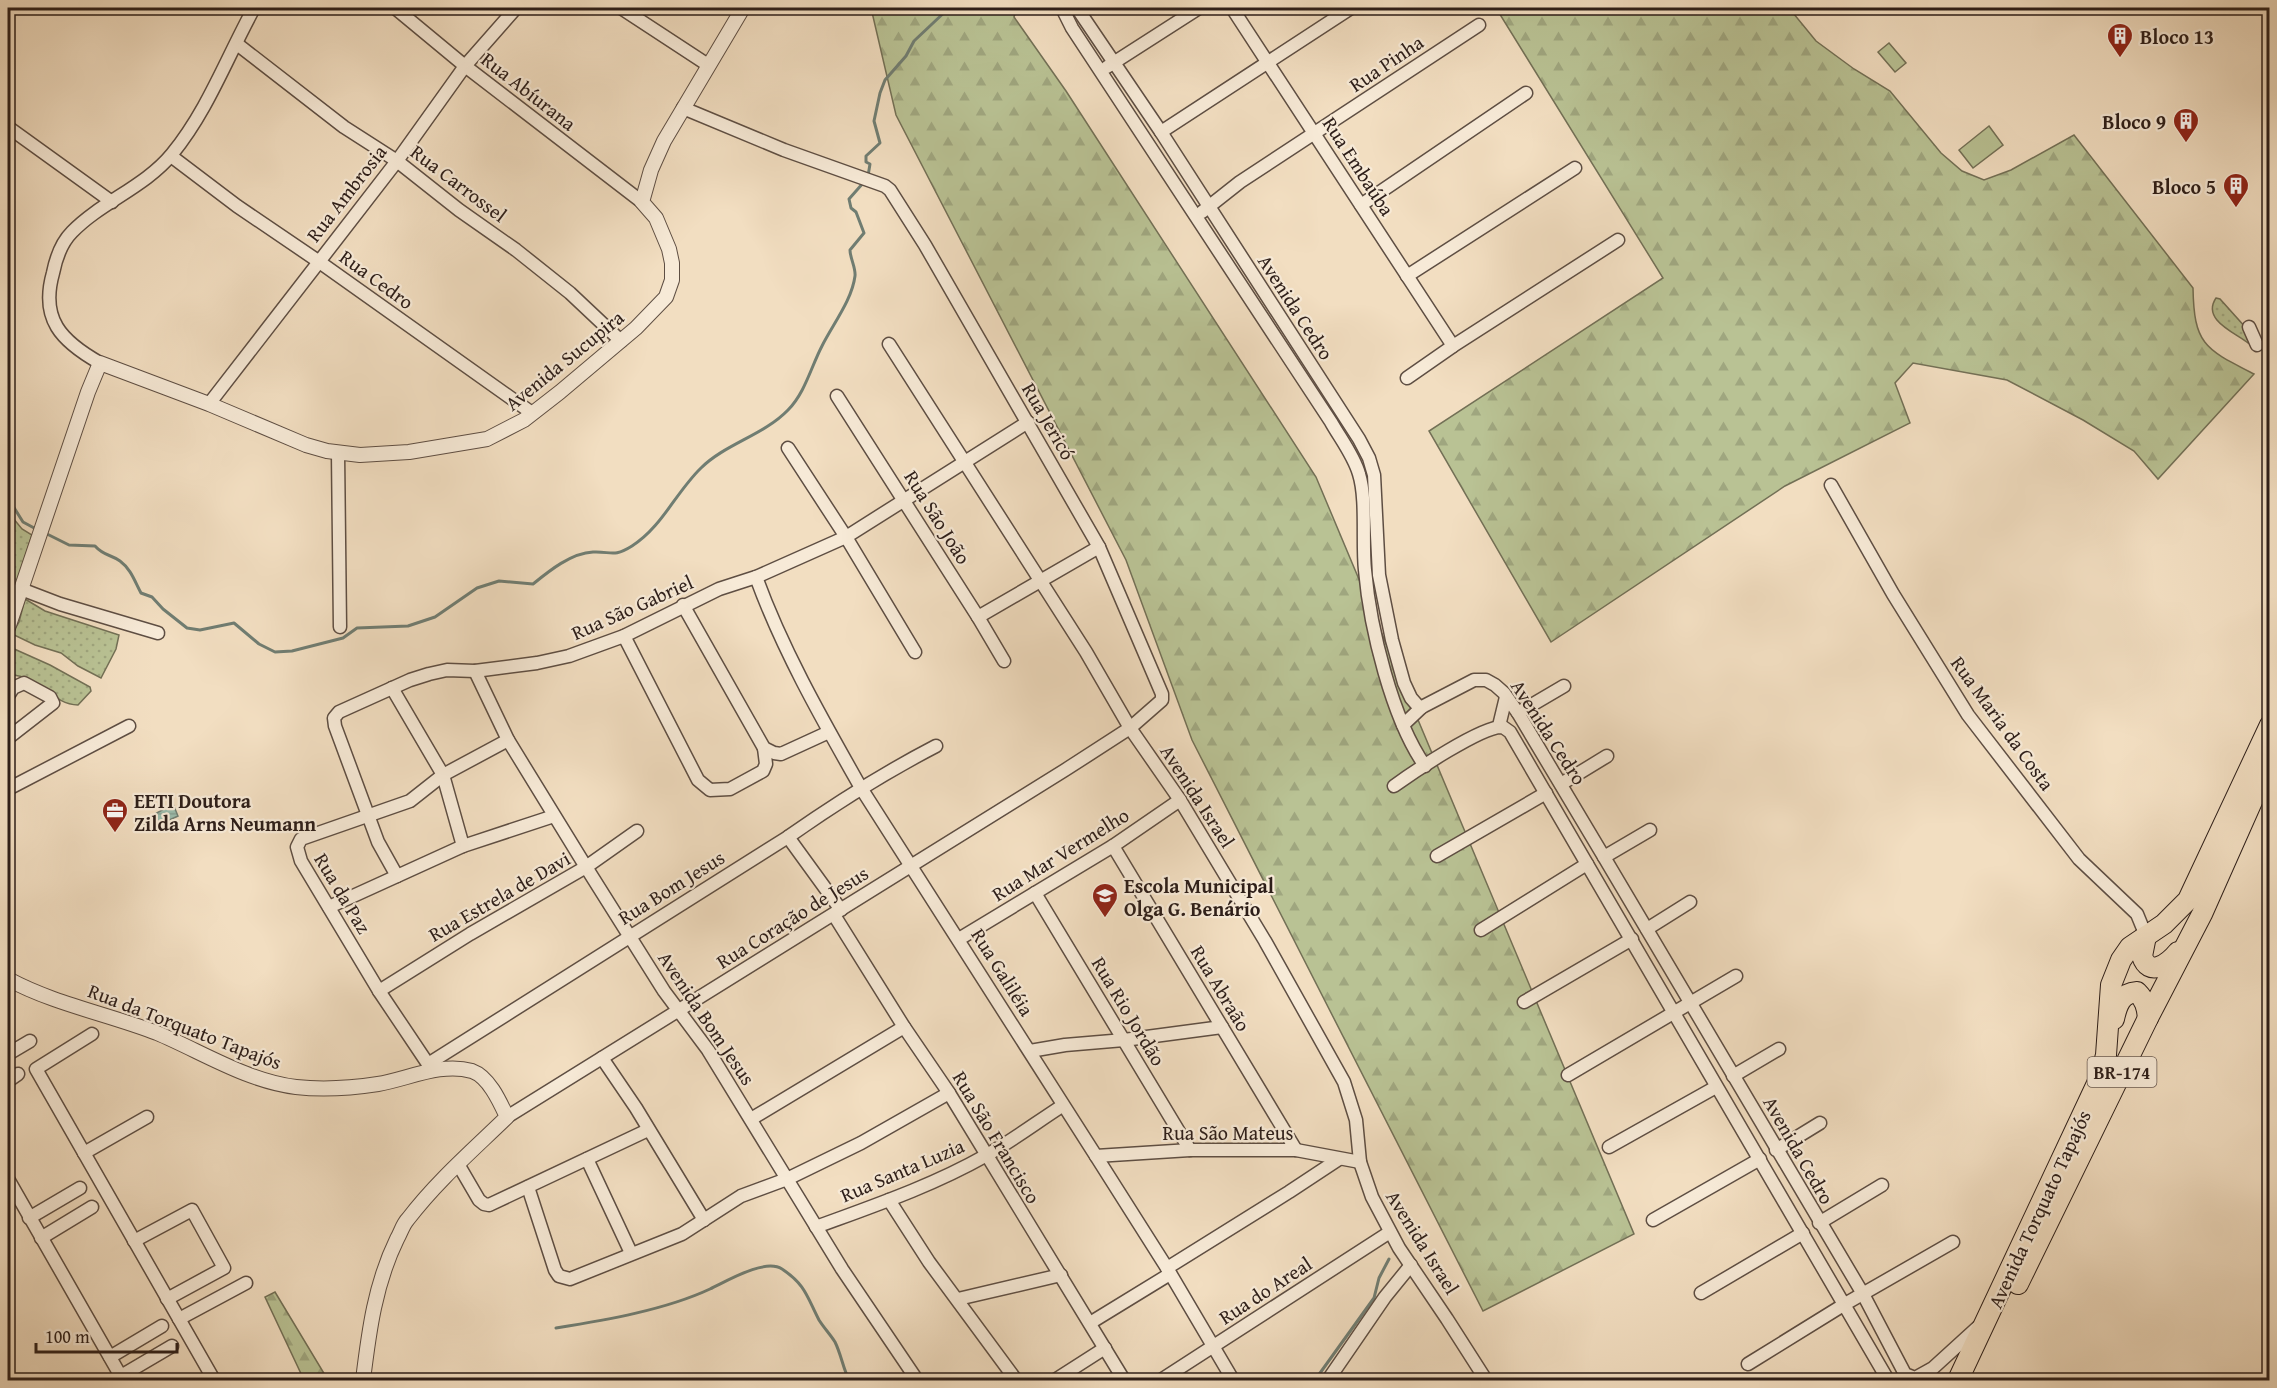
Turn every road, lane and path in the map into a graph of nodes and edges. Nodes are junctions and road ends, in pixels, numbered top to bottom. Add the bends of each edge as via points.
1 (254, 8) edge
2 (395, 8) edge
3 (516, 8) edge
4 (621, 8) edge
5 (743, 8) edge
6 (1062, 8) edge
7 (1077, 8) edge
8 (1200, 8) edge
9 (1232, 8) edge
10 (1351, 8) edge
11 (1479, 25) dead end
12 (237, 44) junction
13 (1114, 62) junction
14 (1269, 62) junction
15 (708, 64) junction
16 (465, 66) junction
17 (1102, 71) junction
18 (1526, 93) dead end
19 (683, 108) junction
20 (8, 127) edge
21 (1161, 132) junction
22 (1314, 135) junction
23 (171, 156) junction
24 (397, 161) junction
25 (1575, 168) dead end
26 (112, 202) junction
27 (642, 202) junction
28 (1361, 205) junction
29 (1208, 208) junction
30 (1196, 216) junction
31 (1618, 240) dead end
32 (318, 261) junction
33 (1407, 276) junction
34 (2249, 327) dead end
35 (621, 341) junction
36 (889, 344) dead end
37 (2257, 345) dead end
38 (1453, 346) junction
39 (100, 363) junction
40 (1317, 375) junction
41 (1407, 378) dead end
42 (1305, 383) junction
43 (837, 396) dead end
44 (209, 404) junction
45 (532, 413) junction
46 (1028, 422) junction
47 (788, 448) dead end
48 (338, 453) junction
49 (964, 462) junction
50 (1830, 485) dead end
51 (904, 499) junction
52 (846, 537) junction
53 (1099, 547) junction
54 (1364, 553) junction
55 (1378, 553) junction
56 (756, 577) junction
57 (1040, 581) junction
58 (16, 593) edge
59 (683, 605) junction
60 (978, 616) junction
61 (340, 627) dead end
62 (8, 628) edge
63 (158, 633) dead end
64 (624, 636) junction
65 (915, 652) dead end
66 (1004, 661) dead end
67 (476, 671) junction
68 (1564, 686) dead end
69 (392, 688) junction
70 (8, 696) edge
71 (1506, 697) junction
72 (1422, 707) junction
73 (1153, 710) joint
74 (1518, 713) junction
75 (1402, 725) junction
76 (2270, 725) edge
77 (129, 726) dead end
78 (1499, 726) junction
79 (1130, 728) junction
80 (828, 732) junction
81 (8, 738) edge
82 (508, 740) junction
83 (936, 746) dead end
84 (764, 748) junction
85 (1607, 756) dead end
86 (2270, 761) edge
87 (1425, 766) junction
88 (443, 775) junction
89 (1561, 784) junction
90 (1394, 786) dead end
91 (861, 788) junction
92 (8, 789) edge
93 (1546, 793) junction
94 (1180, 800) junction
95 (368, 816) junction
96 (554, 816) junction
97 (1650, 830) dead end
98 (637, 831) dead end
99 (788, 837) junction
100 (463, 846) junction
101 (1113, 846) junction
102 (1437, 856) dead end
103 (1604, 857) junction
104 (1587, 864) junction
105 (911, 866) junction
106 (586, 867) junction
107 (397, 876) junction
108 (1035, 893) junction
109 (1690, 902) dead end
110 (328, 907) junction
111 (838, 912) junction
112 (1647, 929) junction
113 (1481, 930) dead end
114 (629, 936) junction
115 (2146, 936) junction
116 (2190, 938) junction
117 (959, 939) junction
118 (1632, 939) junction
119 (1736, 976) dead end
120 (8, 979) edge
121 (379, 991) junction
122 (1524, 1002) dead end
123 (1690, 1003) junction
124 (680, 1011) junction
125 (1674, 1012) junction
126 (2148, 1018) junction
127 (904, 1027) junction
128 (1222, 1027) junction
129 (92, 1034) dead end
130 (30, 1041) dead end
131 (1124, 1041) junction
132 (2106, 1048) junction
133 (1779, 1049) dead end
134 (1030, 1051) junction
135 (8, 1054) edge
136 (602, 1058) junction
137 (430, 1067) junction
138 (1568, 1075) dead end
139 (1733, 1076) junction
140 (1716, 1087) junction
141 (949, 1093) junction
142 (1062, 1106) junction
143 (147, 1117) dead end
144 (507, 1117) junction
145 (751, 1119) junction
146 (1820, 1123) dead end
147 (648, 1130) junction
148 (1609, 1147) dead end
149 (1190, 1150) junction
150 (1296, 1150) junction
151 (1776, 1150) junction
152 (84, 1153) junction
153 (985, 1155) junction
154 (1096, 1156) junction
155 (587, 1159) junction
156 (1339, 1159) junction
157 (1760, 1160) junction
158 (1360, 1162) junction
159 (458, 1164) junction
160 (8, 1179) edge
161 (787, 1179) junction
162 (1882, 1185) dead end
163 (528, 1186) junction
164 (80, 1188) dead end
165 (889, 1200) junction
166 (92, 1207) dead end
167 (29, 1218) junction
168 (704, 1220) junction
169 (1653, 1220) dead end
170 (1819, 1223) junction
171 (816, 1227) junction
172 (1390, 1232) junction
173 (1803, 1233) junction
174 (41, 1238) junction
175 (134, 1241) junction
176 (1953, 1242) dead end
177 (631, 1253) junction
178 (1411, 1265) junction
179 (1168, 1271) junction
180 (1061, 1275) junction
181 (246, 1283) dead end
182 (1701, 1293) dead end
183 (1863, 1294) junction
184 (167, 1299) junction
185 (958, 1299) junction
186 (1845, 1304) junction
187 (1988, 1318) junction
188 (179, 1319) junction
189 (1090, 1323) junction
190 (162, 1326) dead end
191 (172, 1346) dead end
192 (1214, 1347) junction
193 (1105, 1348) junction
194 (110, 1357) junction
195 (1748, 1364) dead end
196 (122, 1378) edge
197 (214, 1380) edge
198 (363, 1380) edge
199 (917, 1380) edge
200 (1016, 1380) edge
201 (1055, 1380) edge
202 (1125, 1380) edge
203 (1161, 1380) edge
204 (1233, 1380) edge
205 (1328, 1380) edge
206 (1486, 1380) edge
207 (1885, 1380) edge
208 (1958, 1380) edge
209 (1969, 1380) edge

1 - 12 street
2 - 16 street, Rua Abíurana
3 - 16 street, Rua Ambrosia
4 - 15 street
5 - 15 street
6 - 17 street, Avenida Cedro
7 - 13 street, Avenida Cedro
8 - 13 street
9 - 14 street, Rua Embaúba
10 - 14 street
11 - 22 street, Rua Pinha
12 - 23 street via 212,93
12 - 24 street, Rua Carrossel via 344,127
13 - 17 street
13 - 21 street, Avenida Cedro
14 - 21 street
14 - 22 street, Rua Embaúba
15 - 19 street
16 - 24 street, Rua Ambrosia
16 - 27 street, Rua Abíurana
17 - 30 street, Avenida Cedro
18 - 28 street
19 - 27 street via 651,170
19 - 46 street, Rua Jericó via 885,186 908,216
20 - 26 street
21 - 29 street, Avenida Cedro
22 - 28 street, Rua Embaúba
22 - 29 street, Rua Pinha via 1240,182
23 - 26 street
23 - 32 street, Rua Cedro
24 - 32 street, Rua Ambrosia
24 - 35 street, Rua Carrossel via 570,293
25 - 33 street
26 - 39 street via 71,233 59,252 48,288 48,308 63,336
27 - 35 street, Avenida Sucupira via 663,233 672,263 672,280 666,297
28 - 33 street, Rua Embaúba
29 - 30 street, Rua Pinha
29 - 40 street, Avenida Cedro
30 - 42 street, Avenida Cedro
31 - 38 street
32 - 44 street, Rua Ambrosia
32 - 45 street, Rua Cedro
33 - 38 street, Rua Embaúba
34 - 37 street
35 - 45 street, Avenida Sucupira
36 - 49 street, Avenida Israel
38 - 41 street
39 - 44 street, Avenida Sucupira
39 - 58 street
40 - 42 street
40 - 55 street, Avenida Cedro via 1369,458 1374,475
42 - 54 street, Avenida Cedro via 1359,474
43 - 51 street, Rua São João
44 - 48 street, Avenida Sucupira via 306,445
45 - 48 street, Avenida Sucupira via 487,440 409,452
46 - 49 street, Rua São Gabriel
46 - 53 street, Rua Jericó
47 - 52 street
48 - 61 street
49 - 51 street, Rua São Gabriel
49 - 57 street, Avenida Israel
50 - 115 street, Rua Maria da Costa via 1968,715 2079,859 2137,914
51 - 52 street, Rua São Gabriel
51 - 60 street, Rua São João
52 - 56 street, Rua São Gabriel
52 - 65 street
53 - 57 street
53 - 73 street, Rua Jericó via 1162,694
54 - 55 street
54 - 75 street, Avenida Cedro via 1384,670
55 - 72 street, Avenida Cedro via 1379,575 1404,684 1411,698
56 - 59 street, Rua São Gabriel
56 - 80 street, Rua Galiléia via 780,638
57 - 60 street
57 - 79 street, Avenida Israel
58 - 62 street
58 - 63 street
59 - 64 street, Rua São Gabriel
59 - 84 street
60 - 66 street, Rua São João
64 - 67 street, Rua São Gabriel via 569,656
64 - 84 street via 698,780 710,790 730,789 763,771
67 - 69 street, Rua São Gabriel via 447,670
67 - 82 street, Avenida Bom Jesus
68 - 74 street
69 - 88 street
69 - 95 street, Rua São Gabriel via 339,712 334,718
70 - 81 street via 13,688 24,683 53,700 52,706
71 - 72 street, Avenida Cedro via 1496,685 1474,680
71 - 74 street, Avenida Cedro
71 - 78 street
72 - 75 street
73 - 79 street, Rua Coração de Jesus
74 - 89 street, Avenida Cedro
75 - 87 street, Avenida Cedro
76 - 115 highway, Avenida Torquato Tapajós / BR-174 via 2188,900
77 - 92 street
78 - 87 street, Avenida Cedro
78 - 93 street, Avenida Cedro via 1510,732
79 - 94 street, Avenida Israel
79 - 105 street, Rua Coração de Jesus
80 - 84 street via 782,754
80 - 91 street, Rua Galiléia
82 - 88 street, Rua da Paz
82 - 96 street, Avenida Bom Jesus
83 - 91 street, Rua Bom Jesus
85 - 89 street
86 - 116 highway, Avenida Torquato Tapajós / BR-174
87 - 90 street
88 - 95 street, Rua da Paz via 411,801
88 - 100 street
89 - 103 street, Avenida Cedro
91 - 99 street, Rua Bom Jesus
91 - 105 street, Rua Galiléia
93 - 102 street
93 - 104 street, Avenida Cedro
94 - 101 street, Rua Mar Vermelho
94 - 158 street, Avenida Israel via 1344,1082 1356,1120
95 - 107 street
95 - 110 street, Rua da Paz via 298,842 297,855
96 - 100 street
96 - 106 street, Avenida Bom Jesus
97 - 103 street
98 - 106 street, Rua Estrela de Davi
99 - 111 street, Rua São Francisco
99 - 114 street, Rua Bom Jesus
100 - 107 street
101 - 108 street, Rua Mar Vermelho
101 - 128 street, Rua Abraão
103 - 112 street, Avenida Cedro
104 - 113 street
104 - 118 street, Avenida Cedro
105 - 111 street, Rua Coração de Jesus
105 - 117 street, Rua Galiléia
106 - 114 street, Avenida Bom Jesus
106 - 121 street, Rua Estrela de Davi
107 - 110 street
108 - 117 street, Rua Mar Vermelho
108 - 131 street, Rua Rio Jordão
109 - 112 street
110 - 121 street, Rua da Paz
111 - 124 street, Rua Coração de Jesus
111 - 127 street, Rua São Francisco
112 - 123 street, Avenida Cedro
114 - 124 street, Avenida Bom Jesus
114 - 137 street, Rua Bom Jesus
115 - 116 highway via 2142,956 2154,969 2169,962
115 - 132 highway, Avenida Torquato Tapajós / BR-174 via 2130,947 2117,969 2110,993
116 - 126 highway, Avenida Torquato Tapajós / BR-174
117 - 134 street, Rua Galiléia
118 - 122 street
118 - 125 street, Avenida Cedro
119 - 123 street
120 - 137 street, Rua da Torquato Tapajós via 31,992 158,1034 259,1078 296,1087 379,1084
121 - 137 street, Rua da Paz
123 - 125 street
123 - 139 street, Avenida Cedro
124 - 136 street, Rua Coração de Jesus
124 - 145 street, Avenida Bom Jesus
125 - 138 street
125 - 140 street, Avenida Cedro
126 - 132 highway via 2144,999 2137,992 2122,997
126 - 209 highway, Avenida Torquato Tapajós / BR-174
127 - 141 street, Rua São Francisco
127 - 145 street
128 - 131 street
128 - 150 street, Rua Abraão
129 - 152 street via 36,1069
130 - 135 street
131 - 134 street
131 - 149 street, Rua Rio Jordão
132 - 187 highway, Avenida Torquato Tapajós / BR-174 via 2101,1076
133 - 139 street
134 - 142 street, Rua Galiléia
136 - 144 street, Rua Coração de Jesus
136 - 147 street
137 - 144 street, Rua da Torquato Tapajós via 477,1074 492,1089
139 - 151 street, Avenida Cedro
140 - 148 street
140 - 157 street, Avenida Cedro
141 - 153 street, Rua São Francisco
141 - 161 street
142 - 153 street, Rua Santa Luzia
142 - 154 street, Rua Galiléia
143 - 152 street
144 - 159 street, Rua Coração de Jesus
145 - 161 street, Avenida Bom Jesus
146 - 151 street
147 - 155 street
147 - 168 street
149 - 150 street, Rua São Mateus
149 - 154 street, Rua São Mateus
150 - 156 street, Rua São Mateus
151 - 170 street, Avenida Cedro
152 - 175 street
153 - 165 street, Rua Santa Luzia
153 - 180 street, Rua São Francisco
154 - 179 street, Rua Galiléia
155 - 163 street
155 - 177 street
156 - 158 street, Rua São Mateus
156 - 179 street
157 - 169 street
157 - 173 street, Avenida Cedro
158 - 172 street, Avenida Israel via 1371,1197
159 - 163 street via 484,1204
159 - 198 street, Rua Coração de Jesus via 407,1220 391,1251 371,1317
160 - 167 street
161 - 168 street via 741,1196
161 - 171 street, Avenida Bom Jesus
162 - 170 street
163 - 177 street via 559,1276 570,1279
164 - 167 street
165 - 171 street, Rua Santa Luzia
165 - 185 street
166 - 174 street
167 - 174 street
168 - 177 street via 682,1234
170 - 183 street, Avenida Cedro
171 - 199 street, Avenida Bom Jesus
172 - 178 street, Avenida Israel
172 - 192 street, Rua do Areal
173 - 182 street
173 - 186 street, Avenida Cedro
174 - 194 street
175 - 184 street
175 - 184 street via 192,1210 224,1268
176 - 183 street
178 - 205 street
178 - 206 street, Avenida Israel
179 - 189 street
179 - 192 street, Rua Galiléia
180 - 185 street
180 - 189 street, Rua São Francisco
181 - 188 street
183 - 186 street
183 - 187 street, Avenida Cedro via 1899,1366 1914,1378 1933,1368
184 - 188 street
185 - 200 street
186 - 195 street
186 - 207 street, Avenida Cedro
187 - 208 highway, Avenida Torquato Tapajós / BR-174
188 - 197 street
189 - 193 street, Rua São Francisco
190 - 194 street
191 - 196 street
192 - 203 street, Rua do Areal
192 - 204 street, Rua Galiléia
193 - 201 street
193 - 202 street, Rua São Francisco
194 - 196 street

